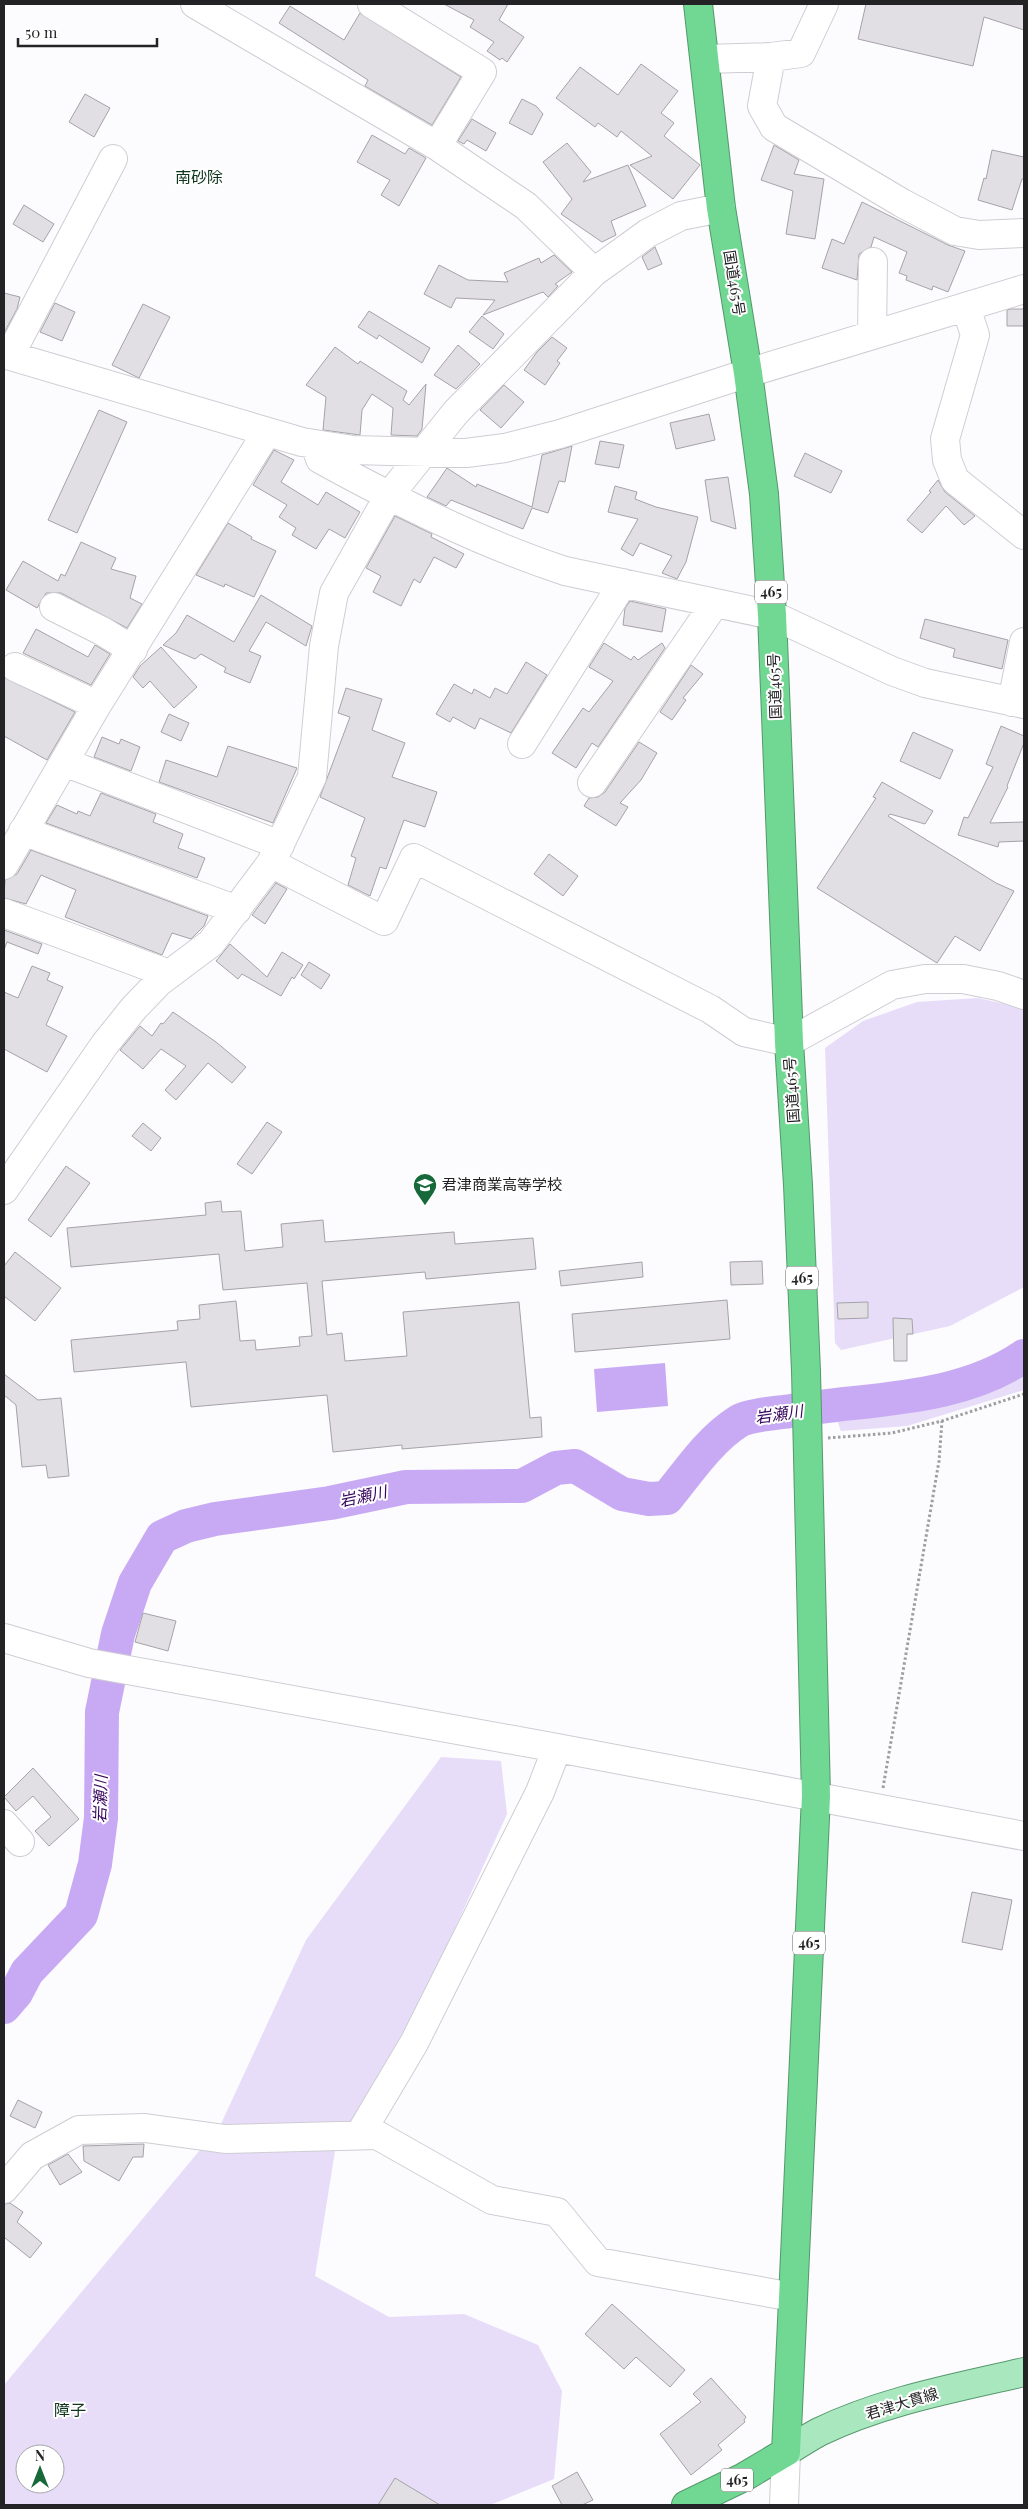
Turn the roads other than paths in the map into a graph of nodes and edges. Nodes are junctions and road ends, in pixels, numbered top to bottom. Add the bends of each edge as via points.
1 (195, 4) edge
2 (372, 4) edge
3 (698, 4) edge
4 (824, 4) edge
5 (771, 57) junction
6 (705, 59) junction
7 (436, 146) junction
8 (113, 159) dead end
9 (721, 208) junction
10 (1024, 233) edge
11 (873, 262) dead end
12 (594, 272) junction
13 (1024, 289) edge
14 (966, 307) junction
15 (872, 335) junction
16 (7, 354) edge
17 (748, 373) junction
18 (268, 432) junction
19 (315, 444) junction
20 (424, 451) junction
21 (388, 496) junction
22 (1024, 535) edge
23 (623, 583) junction
24 (715, 603) junction
25 (54, 607) dead end
26 (772, 616) junction
27 (1024, 642) edge
28 (132, 650) junction
29 (15, 667) dead end
30 (1018, 703) edge
31 (97, 704) junction
32 (522, 744) dead end
33 (64, 762) junction
34 (592, 784) dead end
35 (23, 831) junction
36 (275, 854) junction
37 (4, 865) edge
38 (237, 910) junction
39 (4, 913) edge
40 (169, 974) junction
41 (1024, 995) edge
42 (788, 1042) junction
43 (4, 1190) edge
44 (4, 1638) edge
45 (557, 1748) junction
46 (816, 1796) junction
47 (1024, 1836) edge
48 (360, 2134) junction
49 (4, 2189) edge
50 (793, 2297) junction
51 (1024, 2372) edge
52 (786, 2452) junction
53 (686, 2505) edge
54 (784, 2505) edge

1 - 7 street
2 - 7 street via 482,72
3 - 6 highway, 国道465号 / 465
4 - 5 street via 801,53
5 - 6 street
5 - 10 street via 762,106 774,127 955,231 979,236
6 - 9 highway, 国道465号 / 465
7 - 12 street via 526,206
8 - 16 street
9 - 12 street via 681,216 648,233
9 - 17 highway, 国道465号 / 465
11 - 15 street
12 - 20 street via 456,412
13 - 14 street
14 - 15 street
14 - 22 street via 974,335 945,439 948,460 955,480
15 - 17 street
16 - 18 street
17 - 20 street via 560,434 505,448 466,453
17 - 26 highway, 国道465号 / 465 via 764,494
18 - 19 street
18 - 28 street
19 - 20 street via 353,450
19 - 21 street via 320,459
20 - 21 street
21 - 23 street via 533,561
21 - 36 street via 334,593 324,646 312,777
23 - 24 street
23 - 32 street
24 - 26 street
24 - 34 street
25 - 28 street
26 - 30 street via 925,683
26 - 42 highway, 国道465号 / 465
27 - 30 street
28 - 31 street
29 - 31 street
31 - 33 street
33 - 35 street
33 - 36 street
35 - 37 street
35 - 38 street
36 - 38 street
36 - 42 street via 384,921 414,858 710,1009 744,1032
38 - 40 street via 211,943
39 - 40 street
40 - 43 street via 134,1008 105,1044
41 - 42 street via 963,979 926,978 892,985
42 - 46 highway, 国道465号 / 465 via 806,1372
44 - 45 street via 89,1663
45 - 46 street
45 - 48 street via 540,1792 414,2043
46 - 47 street
46 - 50 highway, 465
48 - 49 street via 225,2139 145,2128 79,2130 32,2156
48 - 50 street via 377,2135 492,2200 556,2212 598,2262
50 - 52 highway, 465
51 - 52 main road, 君津大貫線 via 913,2398 865,2414 819,2432
52 - 53 highway, 465
52 - 54 street

